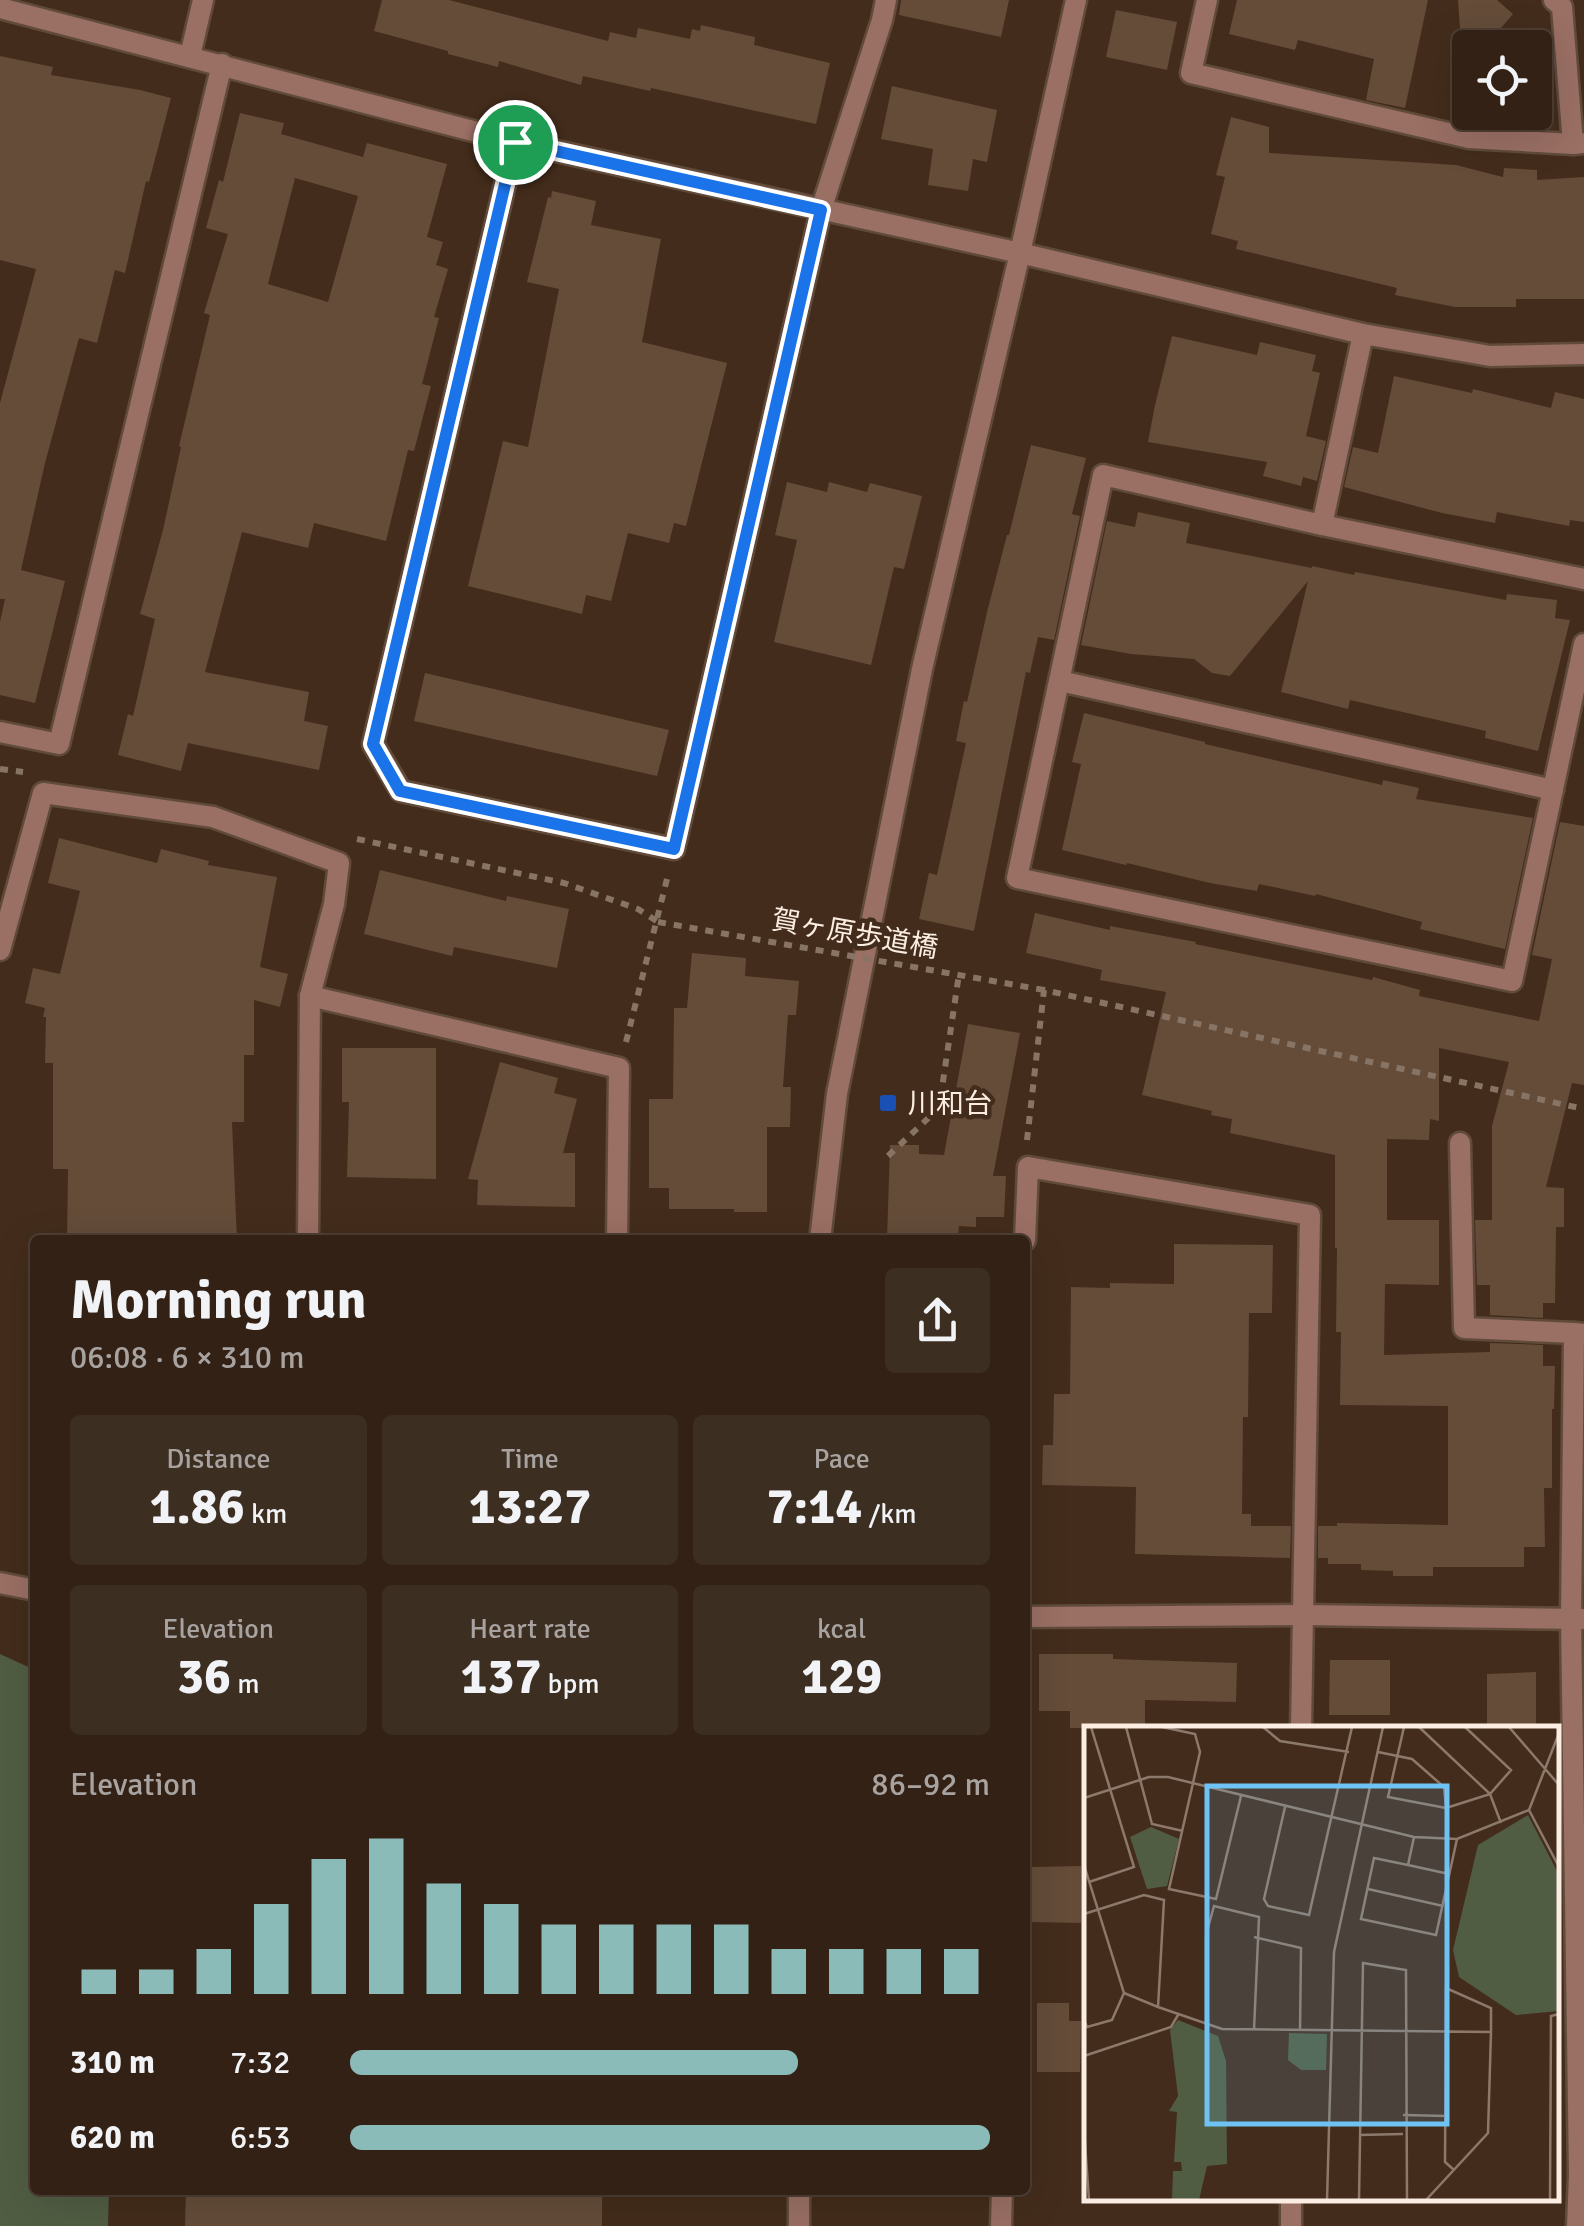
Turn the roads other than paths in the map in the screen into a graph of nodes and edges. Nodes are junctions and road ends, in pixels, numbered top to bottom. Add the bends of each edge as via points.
1 (203, 0) edge
2 (886, 0) edge
3 (1076, 0) edge
4 (1208, 0) edge
5 (1554, 0) edge
6 (0, 8) edge
7 (190, 56) junction
8 (222, 64) junction
9 (515, 142) junction
10 (1578, 144) edge
11 (821, 210) junction
12 (1020, 253) junction
13 (1363, 334) junction
14 (1584, 354) edge
15 (1322, 525) junction
16 (1584, 579) edge
17 (1584, 644) edge
18 (1060, 681) junction
19 (0, 732) edge
20 (1553, 790) junction
21 (0, 950) edge
22 (310, 996) junction
23 (1460, 1143) dead end
24 (308, 1235) edge
25 (617, 1235) edge
26 (821, 1235) edge
27 (1025, 1235) edge
28 (1579, 1333) edge
29 (0, 1583) edge
30 (30, 1589) edge
31 (1304, 1615) junction
32 (1030, 1617) edge
33 (1578, 1619) edge
34 (1301, 1726) edge
35 (1559, 2174) edge
36 (1579, 2175) junction
37 (799, 2195) edge
38 (1002, 2195) edge
39 (798, 2226) edge
40 (1001, 2226) edge
41 (1577, 2226) edge

1 - 7 street
2 - 11 street
3 - 12 street
4 - 10 street via 1191,74 1469,138
5 - 10 street via 1562,8
6 - 7 street
7 - 8 street
8 - 9 street
8 - 19 street via 59,744
9 - 11 street
9 - 11 street via 373,744 400,791 674,849
11 - 12 street
12 - 13 street
12 - 26 street via 918,688 837,1094
13 - 14 street via 1490,356
13 - 15 street
15 - 16 street
15 - 18 street via 1103,475
17 - 20 street
18 - 20 street
18 - 20 street via 1017,878 1512,981
21 - 22 street via 43,793 213,817 339,863
22 - 24 street
22 - 25 street via 619,1068
23 - 28 street via 1464,1328
27 - 31 street via 1028,1167 1310,1214
28 - 33 street
29 - 30 street
31 - 32 street
31 - 33 street
31 - 34 street
33 - 36 street
35 - 36 street
36 - 41 street
37 - 39 street
38 - 40 street

